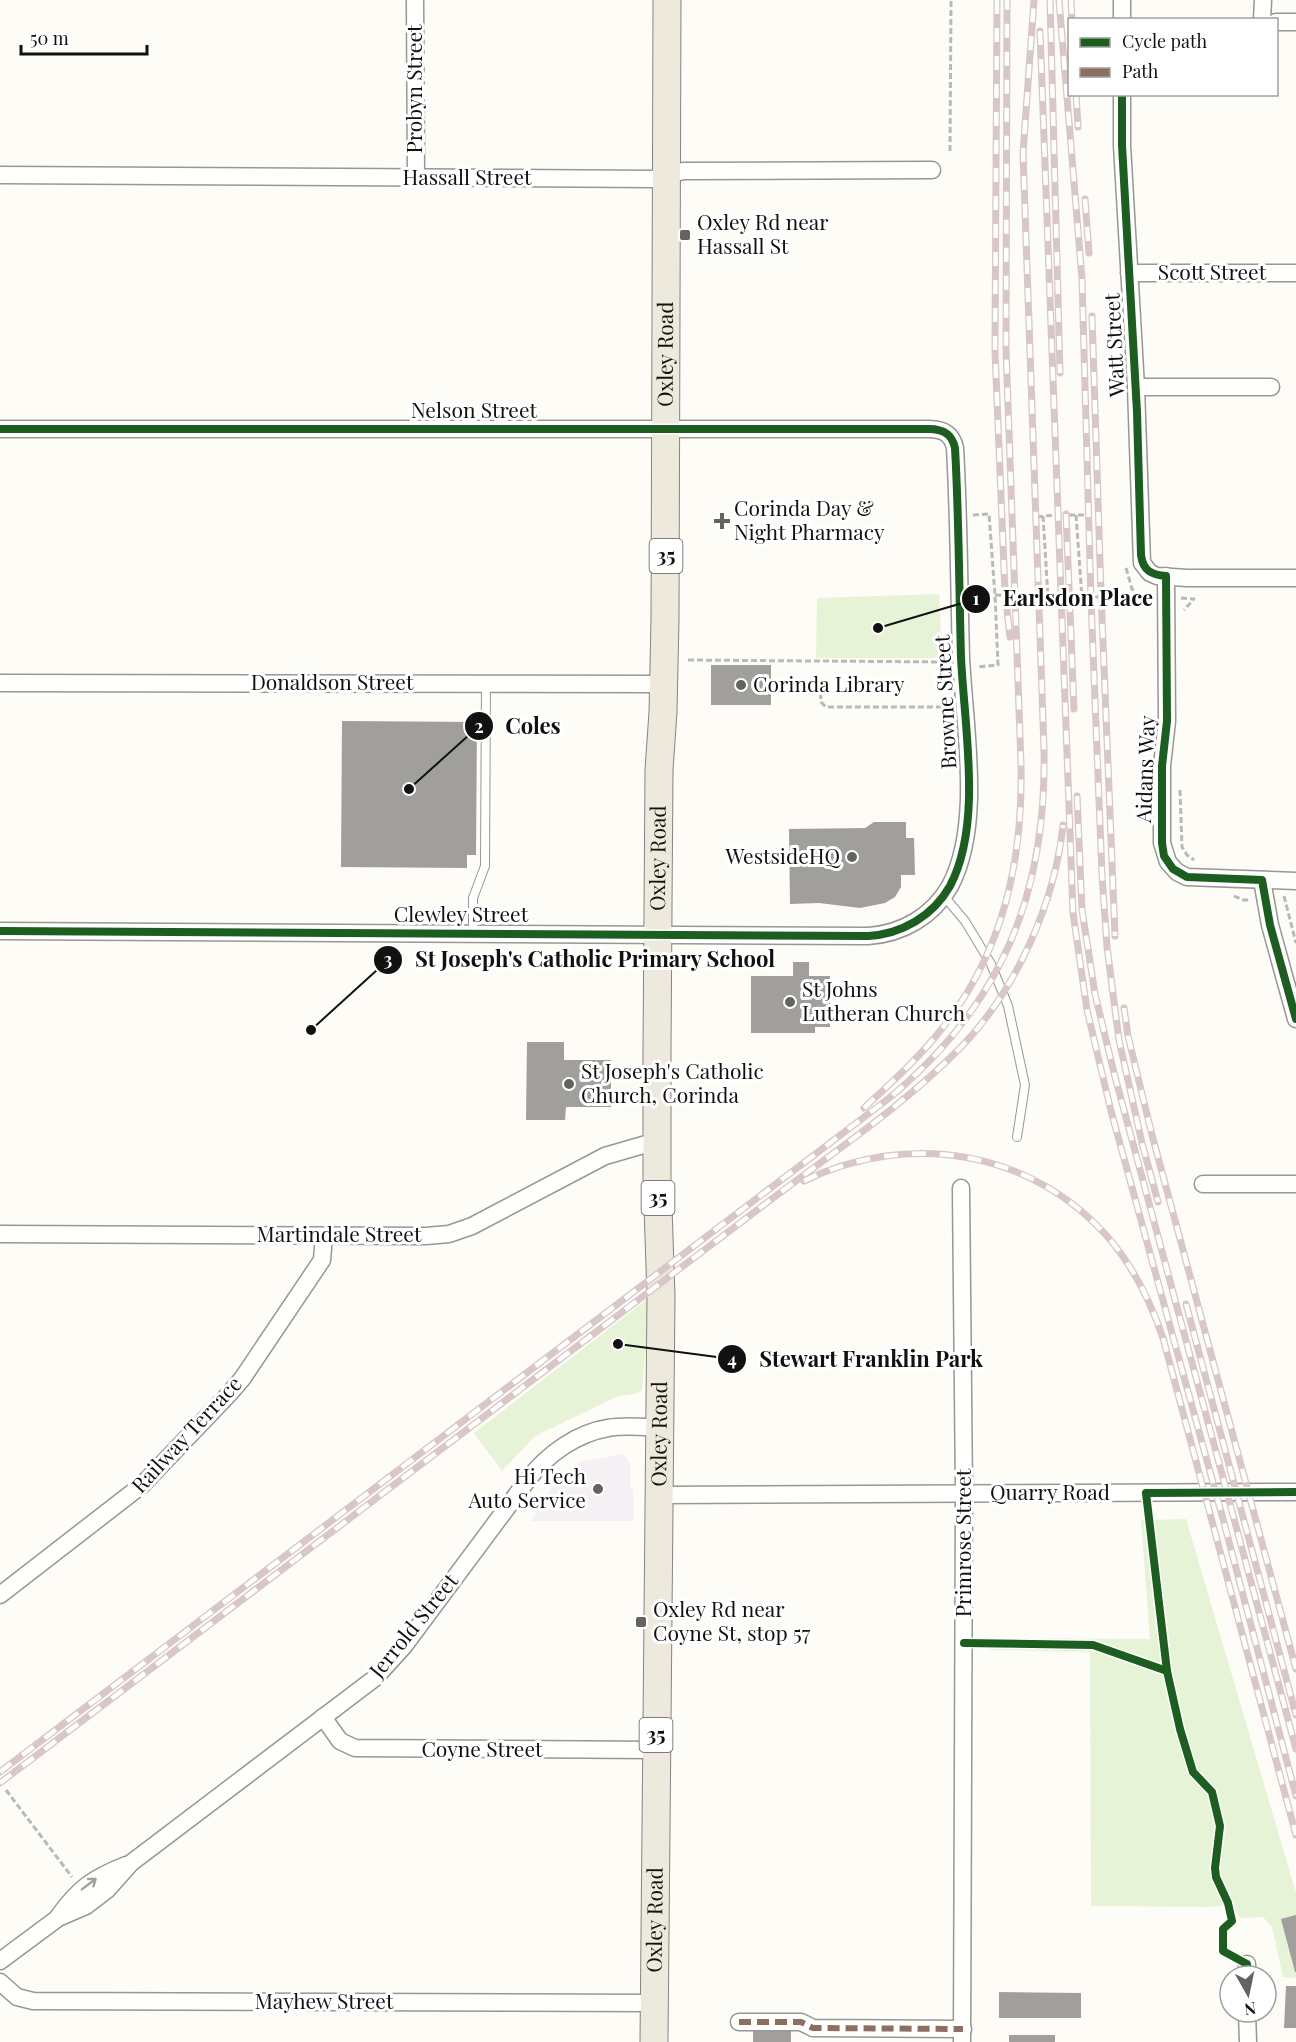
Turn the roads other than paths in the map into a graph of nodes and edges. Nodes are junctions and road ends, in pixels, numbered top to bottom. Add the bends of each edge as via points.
1 (415, 0) edge
2 (667, 0) edge
3 (1122, 0) edge
4 (1263, 0) edge
5 (1122, 18) edge
6 (1262, 18) edge
7 (1278, 22) edge
8 (1296, 22) edge
9 (1122, 96) edge
10 (932, 170) dead end
11 (0, 175) edge
12 (667, 176) junction
13 (416, 178) junction
14 (1129, 273) junction
15 (1296, 273) edge
16 (1136, 387) junction
17 (1271, 387) dead end
18 (0, 429) edge
19 (666, 429) junction
20 (948, 434) joint
21 (1166, 576) junction
22 (1296, 578) edge
23 (486, 682) junction
24 (0, 683) edge
25 (664, 684) junction
26 (1262, 880) junction
27 (1289, 881) edge
28 (943, 895) junction
29 (919, 919) joint
30 (0, 931) edge
31 (473, 933) junction
32 (658, 934) junction
33 (1296, 1019) edge
34 (1017, 1137) dead end
35 (657, 1141) junction
36 (1203, 1184) dead end
37 (1296, 1184) edge
38 (961, 1188) dead end
39 (0, 1234) edge
40 (324, 1236) junction
41 (660, 1428) junction
42 (1296, 1492) edge
43 (964, 1493) junction
44 (659, 1495) junction
45 (0, 1595) edge
46 (323, 1717) junction
47 (656, 1750) junction
48 (0, 1961) edge
49 (0, 1982) edge
50 (654, 2003) junction
51 (739, 2022) dead end
52 (1247, 2024) edge
53 (962, 2035) edge
54 (654, 2042) edge
55 (1248, 2042) edge

1 - 13 street, Probyn Street
2 - 12 main road, Oxley Road / 35
3 - 5 street
4 - 6 street
7 - 8 street
9 - 14 street, Watt Street
10 - 12 street, Hassall Street via 683,171
11 - 13 street, Hassall Street
12 - 13 street, Hassall Street
12 - 19 main road, Oxley Road / 35
14 - 15 street, Scott Street
14 - 16 street, Watt Street
16 - 17 street
16 - 21 street, Watt Street via 1141,559 1153,575
18 - 19 street, Nelson Street
19 - 20 street, Nelson Street via 935,429
19 - 25 main road, Oxley Road / 35
20 - 28 street, Browne Street via 955,448 968,813 961,858
21 - 22 street
21 - 26 street, Aidans Way via 1167,721 1161,843 1164,856 1187,877
23 - 24 street, Donaldson Street
23 - 25 street, Donaldson Street
23 - 31 lane via 485,866 473,898
25 - 32 main road, Oxley Road / 35
26 - 27 street, Aidans Way
26 - 33 street
28 - 29 street, Browne Street
28 - 34 lane via 965,921 991,964 1008,1006 1025,1085
29 - 32 street, Clewley Street via 890,934 868,936
30 - 31 street, Clewley Street
31 - 32 street, Clewley Street
32 - 35 main road, Oxley Road / 35
35 - 40 street, Martindale Street via 605,1156 460,1231 426,1236
35 - 41 main road, Oxley Road / 35 via 662,1296
36 - 37 street
38 - 43 street, Primrose Street
39 - 40 street, Martindale Street
40 - 45 street, Railway Terrace via 322,1260 229,1394 124,1501
41 - 44 main road, Oxley Road / 35
41 - 46 street, Jerrold Street via 615,1427 595,1431 546,1459 397,1654 375,1678
42 - 43 street, Quarry Road
43 - 44 street, Quarry Road
43 - 53 street, Primrose Street
44 - 47 main road, Oxley Road / 35
46 - 47 street, Coyne Street via 340,1742 356,1748
46 - 48 street, Jerrold Street via 131,1863 100,1876 74,1895 58,1918
47 - 50 main road, Oxley Road / 35
49 - 50 street, Mayhew Street via 17,1997 33,2001
50 - 54 main road, Oxley Road / 35
51 - 53 street via 801,2022 813,2028
52 - 55 street

